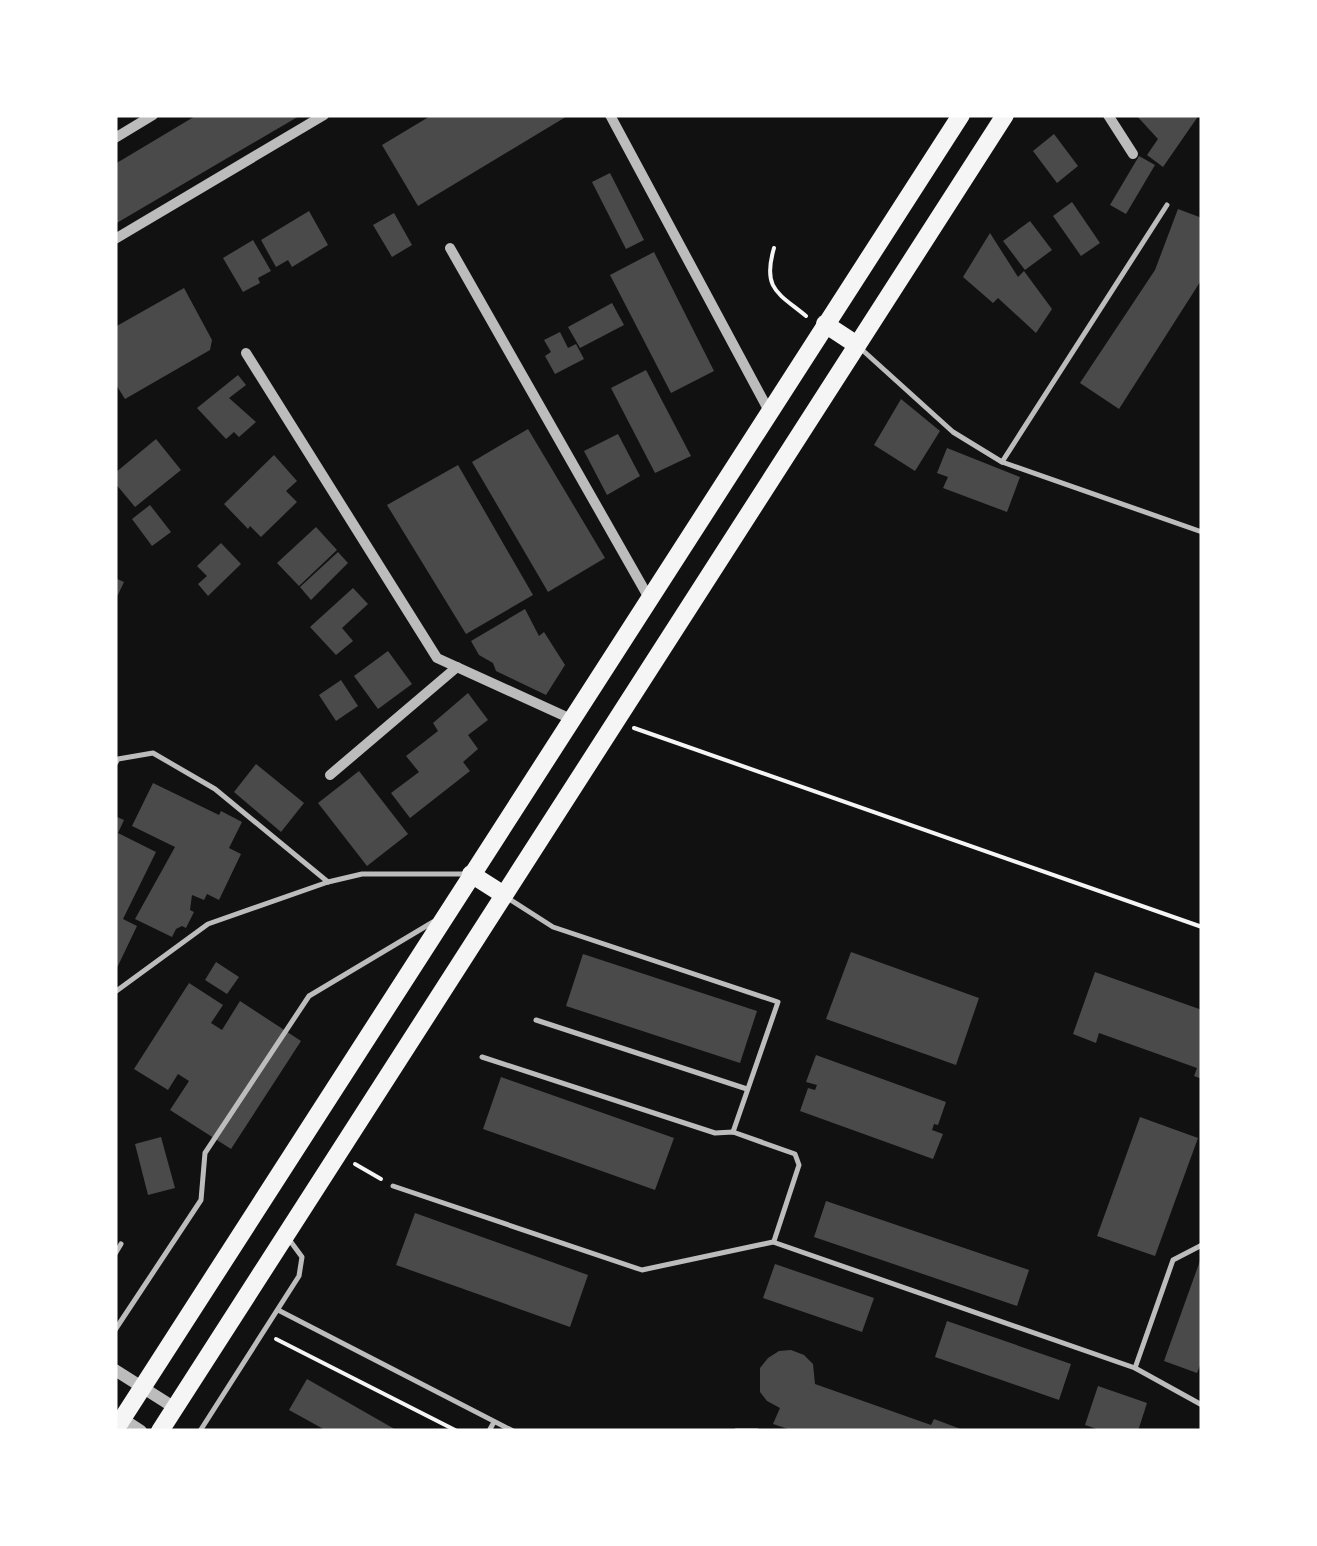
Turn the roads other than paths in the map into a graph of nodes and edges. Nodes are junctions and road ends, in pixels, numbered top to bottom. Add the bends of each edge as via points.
1 (153, 115) edge
2 (324, 115) edge
3 (610, 115) edge
4 (961, 115) edge
5 (1005, 115) edge
6 (1108, 115) edge
7 (115, 138) edge
8 (1133, 154) dead end
9 (1167, 205) dead end
10 (115, 239) edge
11 (450, 248) dead end
12 (824, 326) junction
13 (857, 345) junction
14 (246, 352) dead end
15 (769, 410) junction
16 (1002, 462) junction
17 (1202, 532) edge
18 (649, 598) junction
19 (456, 667) junction
20 (571, 718) junction
21 (115, 764) edge
22 (330, 775) dead end
23 (470, 874) junction
24 (328, 882) junction
25 (504, 896) junction
26 (444, 915) junction
27 (115, 992) edge
28 (536, 1020) dead end
29 (482, 1057) dead end
30 (747, 1089) junction
31 (732, 1132) junction
32 (393, 1186) road end
33 (286, 1235) junction
34 (773, 1242) junction
35 (121, 1244) dead end
36 (1202, 1245) edge
37 (115, 1254) edge
38 (278, 1310) junction
39 (115, 1330) edge
40 (1135, 1368) junction
41 (115, 1370) edge
42 (142, 1387) junction
43 (1202, 1405) edge
44 (174, 1408) junction
45 (117, 1421) edge
46 (494, 1422) junction
47 (141, 1431) edge
48 (160, 1431) edge
49 (200, 1431) edge
50 (489, 1431) edge
51 (512, 1431) edge
52 (736, 1431) edge
53 (756, 1431) edge

1 - 7 street
2 - 10 street
3 - 15 street
4 - 12 main road
5 - 13 main road
6 - 8 street
9 - 16 lane
11 - 18 street
12 - 13 main road
12 - 15 main road
13 - 16 lane via 954,432
13 - 25 main road
14 - 19 street via 438,658
15 - 18 main road
16 - 17 lane
18 - 20 main road
19 - 20 street
19 - 22 street
20 - 23 main road
21 - 24 lane via 153,753 216,789
23 - 24 lane via 362,874
23 - 25 main road
23 - 26 main road
24 - 27 lane via 208,924
25 - 30 lane via 552,927 778,1002
25 - 33 main road
26 - 39 lane via 309,996 205,1153 201,1200
26 - 42 main road
28 - 30 lane
29 - 31 lane via 715,1133
30 - 31 lane
31 - 34 lane via 799,1160
32 - 34 lane via 642,1270
33 - 38 lane via 302,1267
33 - 44 main road
34 - 40 lane
35 - 37 lane
36 - 40 lane via 1173,1260
38 - 46 lane
38 - 49 lane
40 - 43 lane
41 - 42 street
42 - 44 street
42 - 45 main road
44 - 48 main road
45 - 47 street
46 - 50 lane
46 - 51 lane
52 - 53 lane

